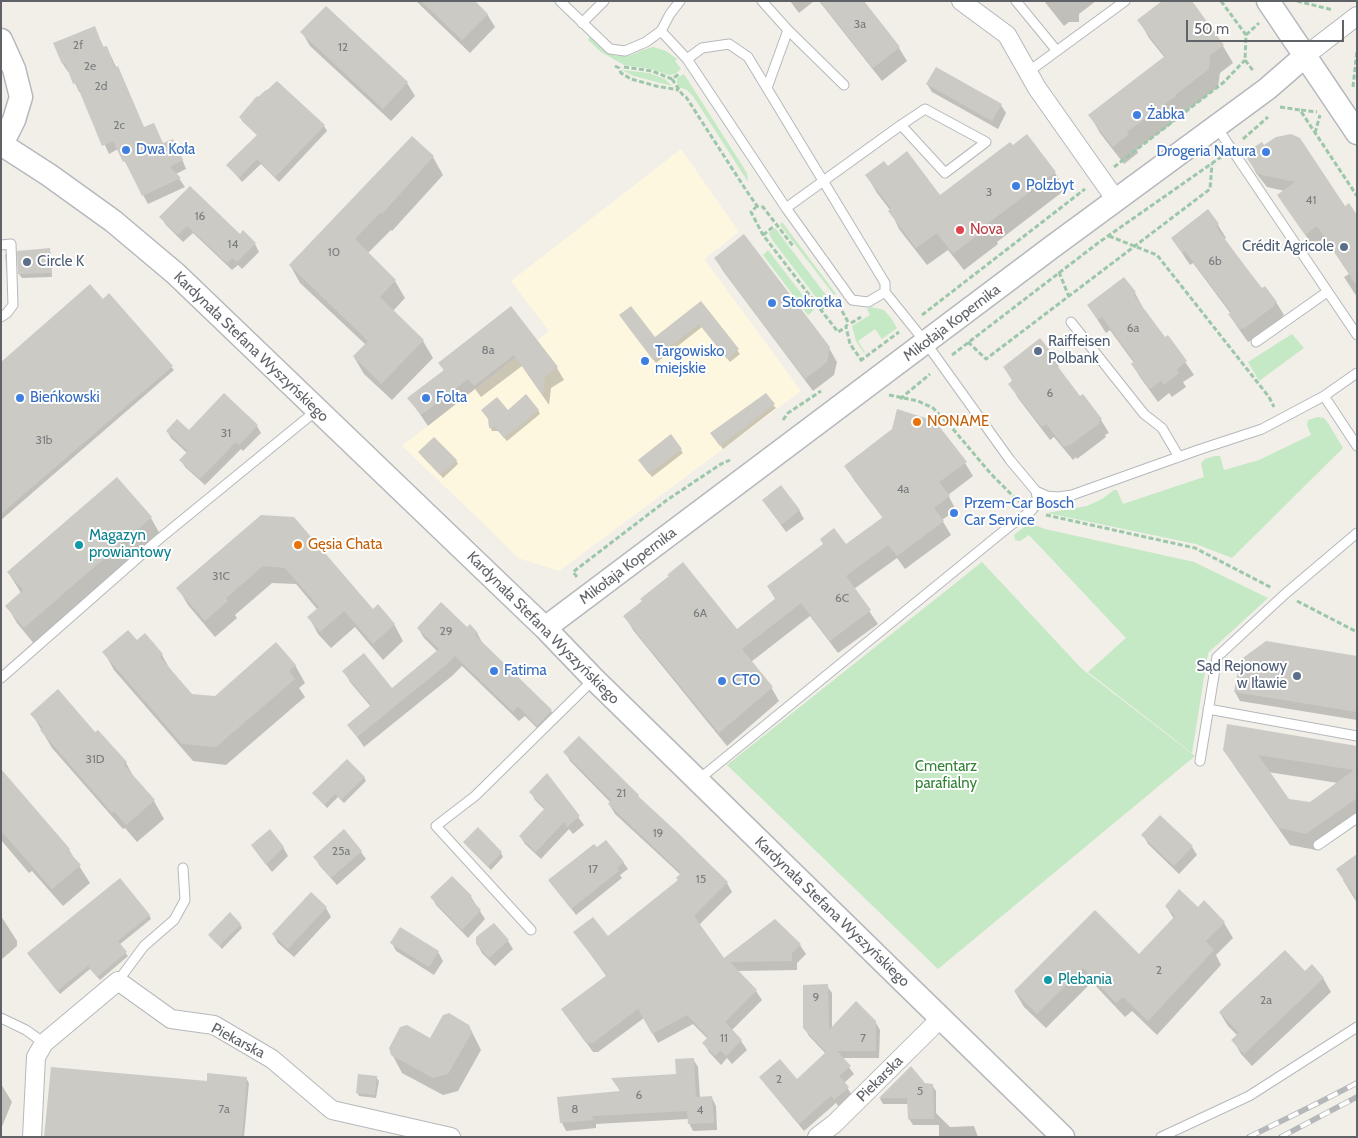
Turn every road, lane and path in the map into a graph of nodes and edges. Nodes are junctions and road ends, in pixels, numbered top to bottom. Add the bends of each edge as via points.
1 (560, 1) edge
2 (604, 1) edge
3 (680, 1) edge
4 (762, 1) edge
5 (961, 1) edge
6 (1016, 1) edge
7 (1125, 1) edge
8 (1268, 1) edge
9 (1297, 1) edge
10 (1337, 11) dead end
11 (1357, 16) edge
12 (582, 22) junction
13 (788, 30) junction
14 (661, 31) junction
15 (1, 40) edge
16 (1057, 51) junction
17 (1357, 51) edge
18 (1305, 56) junction
19 (689, 62) junction
20 (1028, 72) junction
21 (672, 79) junction
22 (844, 85) dead end
23 (767, 88) junction
24 (679, 90) junction
25 (1357, 92) edge
26 (1280, 107) dead end
27 (1321, 112) dead end
28 (902, 125) junction
29 (1216, 126) junction
30 (1315, 133) dead end
31 (1357, 133) edge
32 (2, 144) edge
33 (1231, 150) junction
34 (1212, 164) junction
35 (824, 182) junction
36 (1116, 200) junction
37 (786, 208) junction
38 (773, 227) dead end
39 (763, 234) junction
40 (1108, 235) junction
41 (1, 245) edge
42 (1136, 246) junction
43 (1059, 272) junction
44 (885, 292) junction
45 (1327, 292) junction
46 (1069, 297) junction
47 (830, 301) dead end
48 (820, 310) junction
49 (1, 317) edge
50 (1071, 322) dead end
51 (1357, 335) edge
52 (968, 342) junction
53 (1256, 342) dead end
54 (926, 343) junction
55 (941, 364) junction
56 (865, 366) dead end
57 (1357, 373) edge
58 (1324, 396) junction
59 (317, 410) junction
60 (1280, 420) junction
61 (1357, 446) edge
62 (1179, 457) junction
63 (1036, 490) junction
64 (1031, 511) junction
65 (1357, 533) edge
66 (1284, 594) junction
67 (545, 628) junction
68 (1357, 632) edge
69 (1, 678) edge
70 (594, 679) junction
71 (1208, 709) junction
72 (1357, 736) edge
73 (1200, 761) dead end
74 (698, 780) junction
75 (1357, 818) edge
76 (1318, 845) dead end
77 (183, 868) dead end
78 (531, 930) dead end
79 (118, 981) junction
80 (1, 1018) edge
81 (941, 1018) junction
82 (1357, 1027) edge
83 (44, 1043) junction
84 (32, 1137) edge
85 (452, 1137) edge
86 (816, 1137) edge
87 (1064, 1137) edge
88 (1161, 1137) edge

1 - 12 lane
2 - 12 lane
3 - 14 lane
4 - 13 lane
5 - 20 street via 1006,35
6 - 16 lane
7 - 16 lane
8 - 18 street
9 - 10 path
11 - 18 street, Mikołaja Kopernika
12 - 14 lane via 610,49 625,51
13 - 22 lane
13 - 23 lane
14 - 19 lane
15 - 32 street via 14,69 21,97
16 - 20 lane
17 - 25 path via 1353,87
18 - 29 street, Mikołaja Kopernika via 1267,90
18 - 31 street
19 - 21 path
19 - 23 lane via 702,48 730,44 748,57
19 - 37 lane
20 - 36 street
21 - 24 path
21 - 24 path via 652,71 619,68 631,79
23 - 35 lane
24 - 39 path via 757,206 751,212
26 - 33 path
27 - 30 path
28 - 28 lane via 945,173 986,142 925,109
28 - 35 lane
29 - 33 lane
29 - 36 street, Mikołaja Kopernika
32 - 59 street, Kardynała Stefana Wyszyńskiego via 113,221 176,274
33 - 34 path
33 - 45 lane
34 - 40 path
34 - 42 path via 1210,190
35 - 37 lane
35 - 44 lane via 885,283
36 - 54 street, Mikołaja Kopernika
37 - 44 lane via 852,300 868,302
38 - 39 path
39 - 48 path
40 - 42 path
40 - 43 path
41 - 49 lane via 11,244 13,305
42 - 46 path
42 - 60 path via 1156,254 1269,397
43 - 46 path
43 - 52 path
44 - 54 lane
45 - 51 lane
45 - 53 lane
46 - 52 path via 986,359
47 - 48 path
48 - 56 path via 838,332 846,327 850,344
50 - 62 lane via 1144,414 1162,428
52 - 55 path
54 - 55 lane
54 - 67 street, Mikołaja Kopernika
55 - 63 lane via 1010,460
55 - 64 path via 900,399 933,408 1012,497
57 - 58 lane
58 - 60 lane
58 - 61 lane
59 - 67 street, Kardynała Stefana Wyszyńskiego
59 - 69 lane via 158,540
60 - 62 lane
62 - 63 lane via 1072,495 1047,496
63 - 64 lane via 1038,502
64 - 66 path via 1195,548
64 - 74 lane
65 - 66 lane
66 - 68 path
66 - 71 lane via 1217,657
67 - 70 street, Kardynała Stefana Wyszyńskiego
70 - 74 street, Kardynała Stefana Wyszyńskiego
70 - 78 lane via 475,796 436,826
71 - 72 lane
71 - 73 lane
74 - 81 street, Kardynała Stefana Wyszyńskiego
75 - 76 lane
77 - 79 lane via 185,900 174,920 144,946
79 - 83 street
79 - 85 street, Piekarska via 171,1019 214,1025 264,1054 332,1110
80 - 83 lane
81 - 86 street, Piekarska via 834,1124
81 - 87 street, Kardynała Stefana Wyszyńskiego
82 - 88 lane via 1249,1096
83 - 84 street via 36,1057

